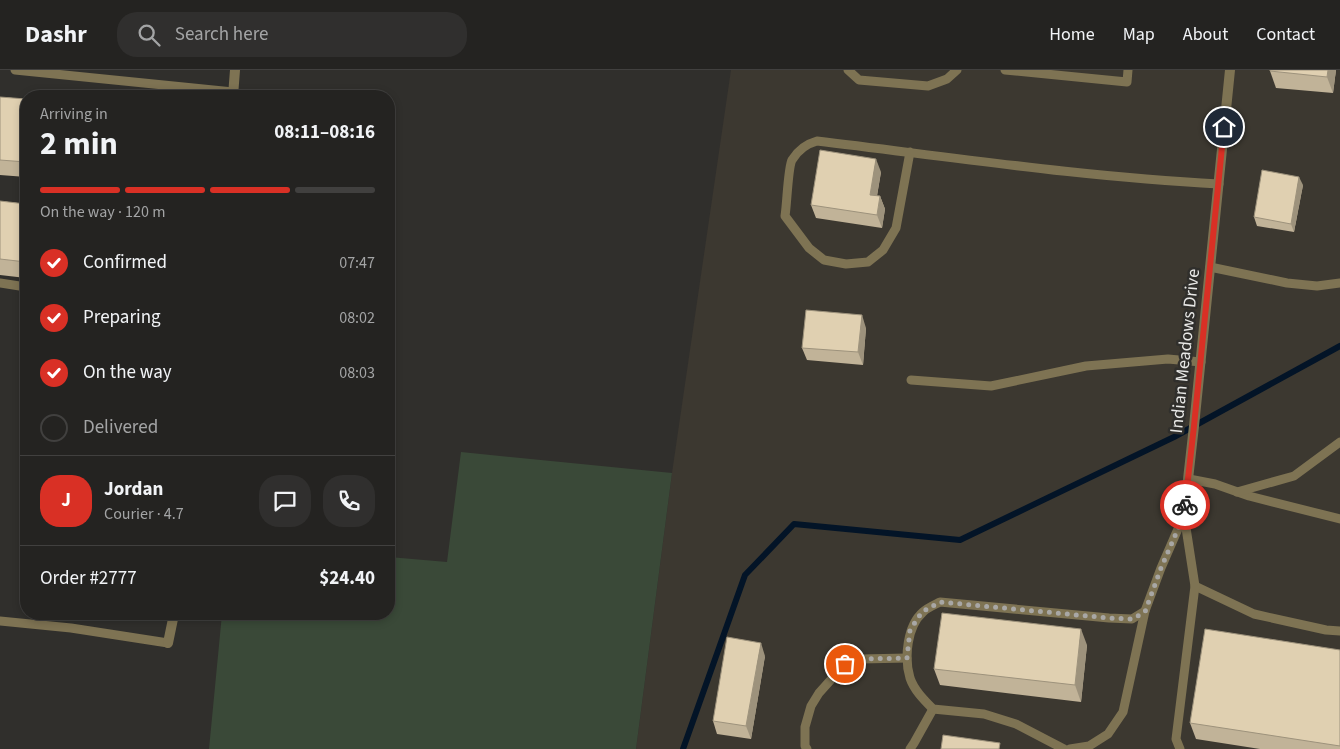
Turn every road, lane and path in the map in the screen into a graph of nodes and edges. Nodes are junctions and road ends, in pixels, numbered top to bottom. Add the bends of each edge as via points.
1 (15, 70) edge
2 (235, 70) edge
3 (848, 70) edge
4 (957, 70) edge
5 (1005, 70) edge
6 (1128, 70) edge
7 (1230, 70) edge
8 (197, 90) edge
9 (233, 90) edge
10 (910, 152) junction
11 (1219, 184) junction
12 (1210, 267) junction
13 (0, 283) edge
14 (1340, 283) edge
15 (20, 285) edge
16 (1201, 362) junction
17 (911, 380) dead end
18 (1340, 442) edge
19 (1189, 479) junction
20 (1237, 492) junction
21 (1184, 515) junction
22 (1340, 519) edge
23 (1195, 586) junction
24 (1145, 612) junction
25 (173, 620) edge
26 (0, 621) edge
27 (1340, 631) edge
28 (168, 643) joint
29 (907, 658) junction
30 (933, 709) junction
31 (807, 749) edge
32 (910, 749) edge
33 (1064, 749) edge
34 (1070, 749) edge
35 (1180, 749) edge

1 - 8 lane
2 - 9 street
3 - 4 lane via 859,80 928,86 947,79
5 - 6 lane via 1127,82
7 - 11 street, Indian Meadows Drive
10 - 10 lane via 817,141 807,144 791,161 785,216 809,248 824,260 846,264 868,262 883,250 896,228
10 - 11 lane via 1117,177
11 - 12 street, Indian Meadows Drive
12 - 14 lane via 1287,283 1317,286
12 - 16 street, Indian Meadows Drive
13 - 15 lane
16 - 17 lane via 1168,359 1086,366 991,386
16 - 19 street, Indian Meadows Drive
18 - 20 lane via 1294,476
19 - 20 lane
19 - 21 street, Indian Meadows Drive
20 - 22 lane
21 - 23 lane
21 - 24 lane
23 - 27 lane via 1254,614
23 - 35 lane via 1176,739
24 - 29 lane via 1132,619 1109,618 940,602 922,612 910,630
24 - 34 lane via 1123,712 1108,734 1089,746
25 - 28 street
26 - 28 lane
29 - 30 lane via 910,678 920,696
29 - 31 lane via 861,659 845,664 818,693 811,706 805,726
30 - 32 lane
30 - 33 lane via 984,714 1016,724

